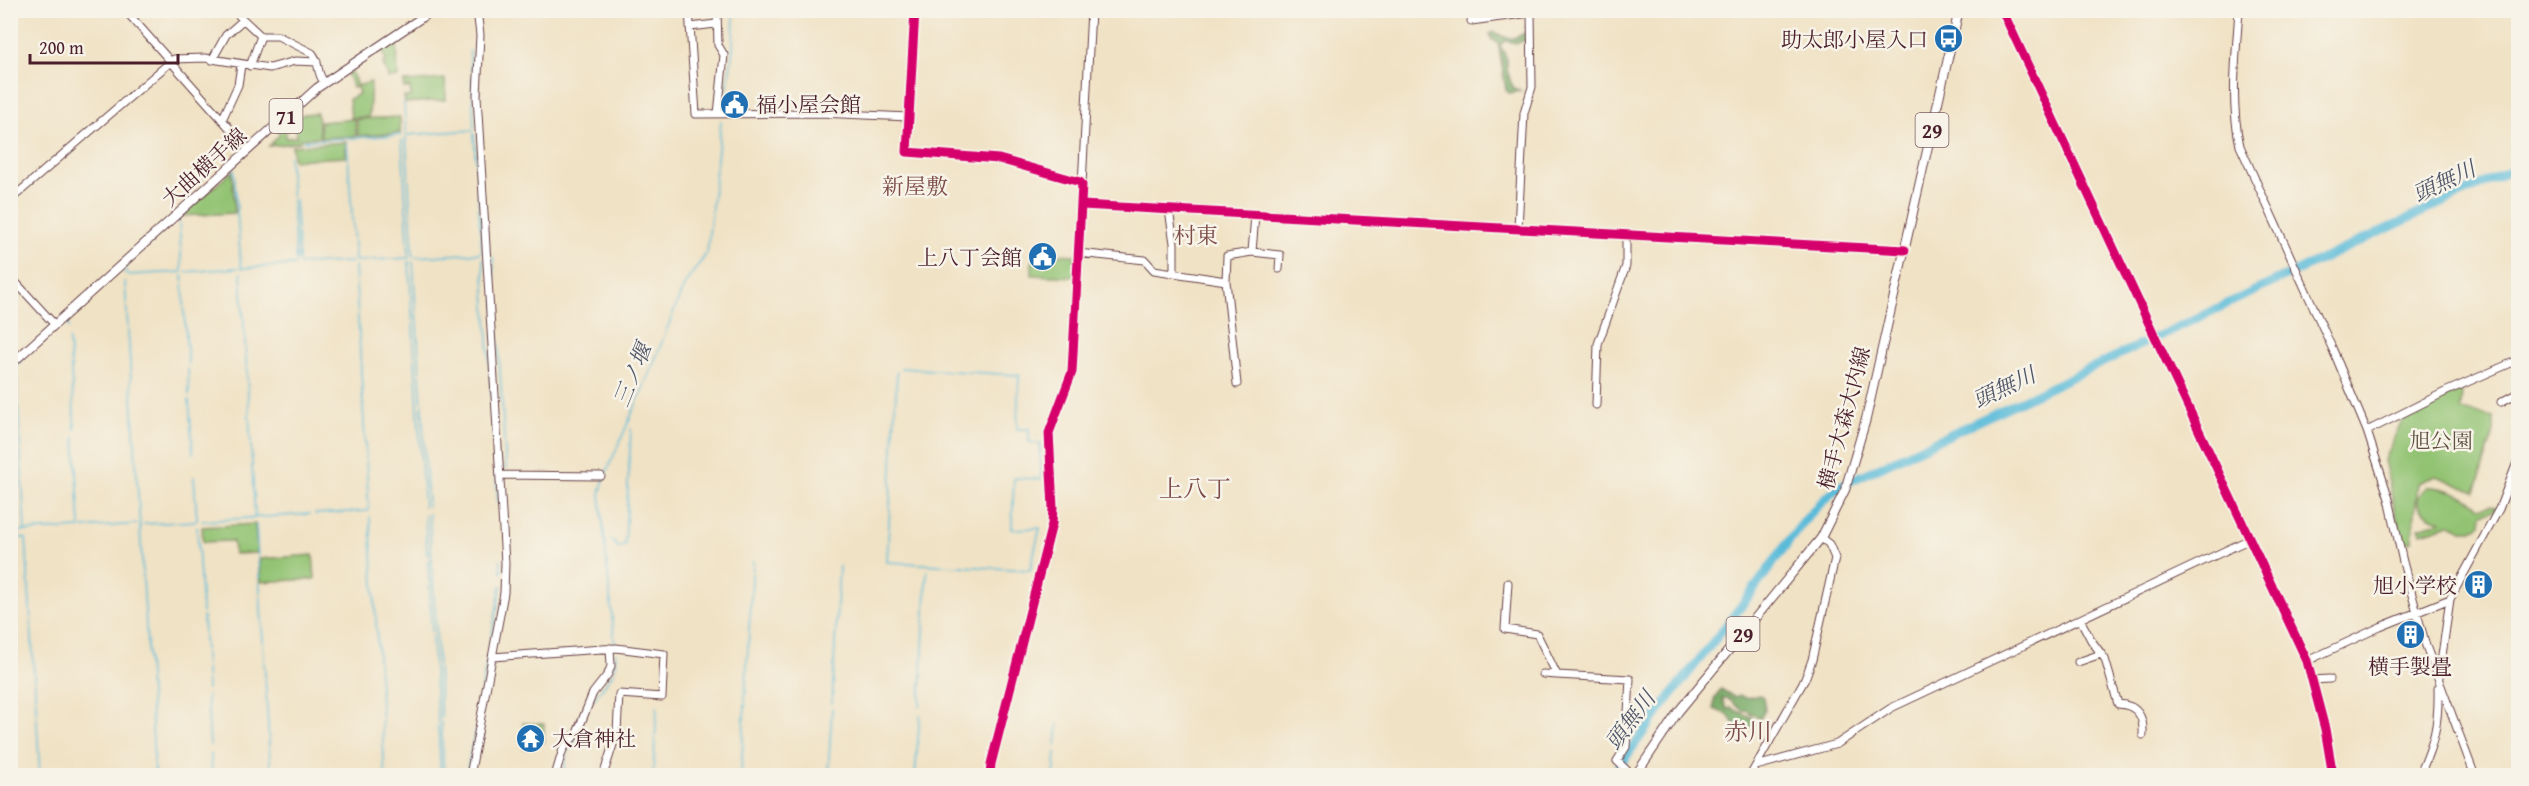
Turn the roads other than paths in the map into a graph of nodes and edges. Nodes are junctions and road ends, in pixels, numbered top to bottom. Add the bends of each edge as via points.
1 (125, 10) edge
2 (233, 10) edge
3 (433, 10) edge
4 (477, 10) edge
5 (689, 10) edge
6 (717, 10) edge
7 (915, 10) edge
8 (1091, 10) edge
9 (1951, 10) edge
10 (2002, 10) edge
11 (2239, 10) edge
12 (1959, 11) edge
13 (1533, 12) edge
14 (243, 20) junction
15 (1470, 21) dead end
16 (716, 24) junction
17 (690, 27) junction
18 (261, 36) junction
19 (212, 60) junction
20 (317, 62) junction
21 (170, 63) junction
22 (242, 65) junction
23 (250, 66) junction
24 (324, 82) junction
25 (718, 114) junction
26 (909, 117) junction
27 (222, 120) junction
28 (249, 150) junction
29 (1082, 185) junction
30 (10, 200) edge
31 (1082, 205) junction
32 (1169, 210) junction
33 (1255, 215) junction
34 (1518, 228) junction
35 (1626, 234) junction
36 (1905, 250) junction
37 (1252, 252) junction
38 (1078, 253) junction
39 (1279, 268) dead end
40 (1174, 273) junction
41 (10, 276) edge
42 (1226, 281) junction
43 (54, 324) junction
44 (2518, 360) edge
45 (10, 365) edge
46 (1237, 384) dead end
47 (2518, 393) edge
48 (2501, 402) dead end
49 (1596, 405) dead end
50 (2367, 431) junction
51 (2518, 460) edge
52 (500, 475) junction
53 (601, 476) dead end
54 (1821, 538) junction
55 (2250, 539) junction
56 (1508, 583) dead end
57 (2450, 599) junction
58 (2417, 613) junction
59 (2080, 619) junction
60 (610, 648) junction
61 (2101, 654) junction
62 (492, 657) junction
63 (2307, 661) junction
64 (2078, 662) dead end
65 (1543, 674) dead end
66 (1557, 675) junction
67 (2330, 679) dead end
68 (2311, 680) junction
69 (2438, 680) junction
70 (2143, 735) dead end
71 (1756, 766) junction
72 (470, 776) edge
73 (555, 776) edge
74 (603, 776) edge
75 (990, 776) edge
76 (1634, 776) edge
77 (1750, 776) edge
78 (2333, 776) edge
79 (2419, 776) edge
80 (2475, 776) edge

1 - 21 street
2 - 14 street
3 - 24 main road, 大曲横手線 / 71
4 - 52 street via 477,96
5 - 17 street
6 - 16 street
7 - 26 street
8 - 29 street
9 - 12 street
10 - 55 street
11 - 50 street via 2234,99 2240,142
12 - 36 main road, 横手大森大内線 / 29
13 - 15 street
13 - 34 street via 1532,87 1524,113
14 - 18 street
14 - 19 street via 226,35
16 - 17 street
16 - 25 street via 718,45 724,55
17 - 25 street via 696,114
18 - 20 street via 291,40 312,52
18 - 23 street
19 - 21 street via 174,59
19 - 22 street
20 - 23 street via 295,61 270,68
20 - 24 street
21 - 27 street
21 - 30 street
22 - 23 street
22 - 27 street via 238,85
24 - 28 main road, 大曲横手線 / 71
25 - 26 street
26 - 29 street via 907,152 999,159
27 - 28 street
28 - 43 main road, 大曲横手線 / 71
29 - 31 street
31 - 32 street
31 - 38 street
32 - 33 street
32 - 40 street
33 - 34 street
33 - 37 street
34 - 35 street
35 - 36 street
35 - 49 street via 1626,266 1598,344
36 - 54 main road, 横手大森大内線 / 29 via 1854,466
37 - 39 street via 1280,255
37 - 42 street via 1227,256
38 - 40 street via 1145,260 1154,270
38 - 75 street via 1072,372 1050,433 1052,524
40 - 42 street
41 - 43 street
42 - 46 street
43 - 45 main road, 大曲横手線 / 71
44 - 50 street
47 - 48 street
50 - 58 street via 2390,499
51 - 57 street via 2499,508
52 - 53 street
52 - 62 street via 505,579
54 - 71 street via 1829,544 1835,558 1812,660 1805,680
54 - 76 main road, 横手大森大内線 / 29 via 1678,712
55 - 59 street
55 - 63 street
56 - 66 street via 1505,629 1537,634
57 - 58 street
57 - 69 street
58 - 63 street
58 - 69 street
59 - 61 street
59 - 71 street via 1891,708 1837,744
60 - 62 street
60 - 73 street via 608,674 593,693 577,733 563,749
60 - 74 street via 664,654 662,697 620,694 616,732
61 - 64 street
61 - 70 street via 2118,704 2137,710 2142,717
62 - 72 street
63 - 68 street
65 - 66 street
66 - 76 street via 1630,679 1626,747 1619,763
67 - 68 street
68 - 78 street
69 - 79 street via 2437,727 2433,747
69 - 80 street
71 - 77 street

